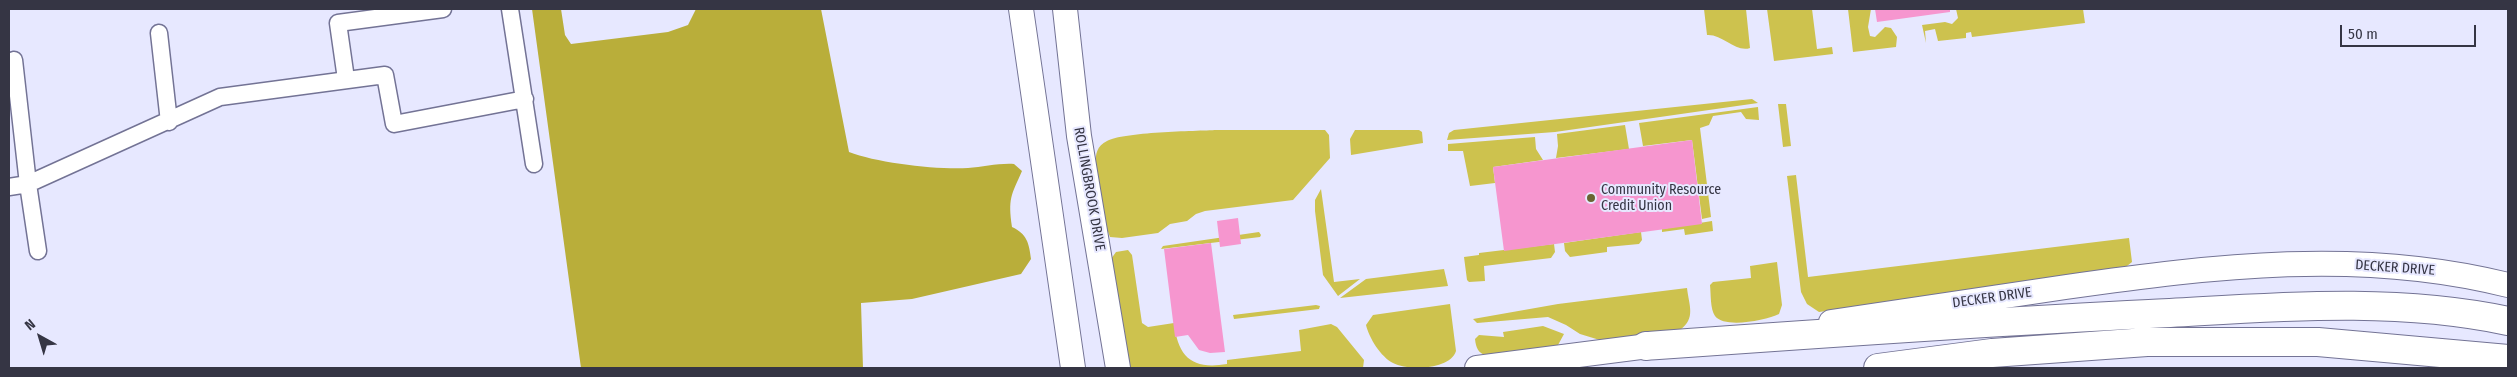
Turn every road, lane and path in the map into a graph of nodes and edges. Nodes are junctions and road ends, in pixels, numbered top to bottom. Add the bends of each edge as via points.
1 (442, 9) edge
2 (510, 9) edge
3 (1021, 9) edge
4 (1065, 9) edge
5 (159, 33) dead end
6 (14, 60) dead end
7 (346, 79) junction
8 (525, 99) junction
9 (169, 122) junction
10 (534, 164) dead end
11 (28, 184) junction
12 (9, 187) edge
13 (38, 251) dead end
14 (2508, 285) edge
15 (2508, 321) edge
16 (1646, 346) junction
17 (2508, 358) edge
18 (1073, 368) edge
19 (1118, 368) edge
20 (1477, 368) edge
21 (1878, 368) edge

1 - 7 street via 338,23
2 - 8 street
3 - 18 main road
4 - 19 main road, ROLLINGBROOK DRIVE via 1079,136
5 - 9 street
6 - 11 street
7 - 8 street via 385,75 394,124
7 - 9 street via 220,97
8 - 10 street
9 - 11 street
11 - 12 street
11 - 13 street
14 - 16 main road, DECKER DRIVE via 2441,271 2384,265 2259,264 2147,276
15 - 16 highway via 2410,306 2335,305 1954,324
16 - 20 main road, DECKER DRIVE
17 - 21 highway via 2318,342 2147,342 1992,353

